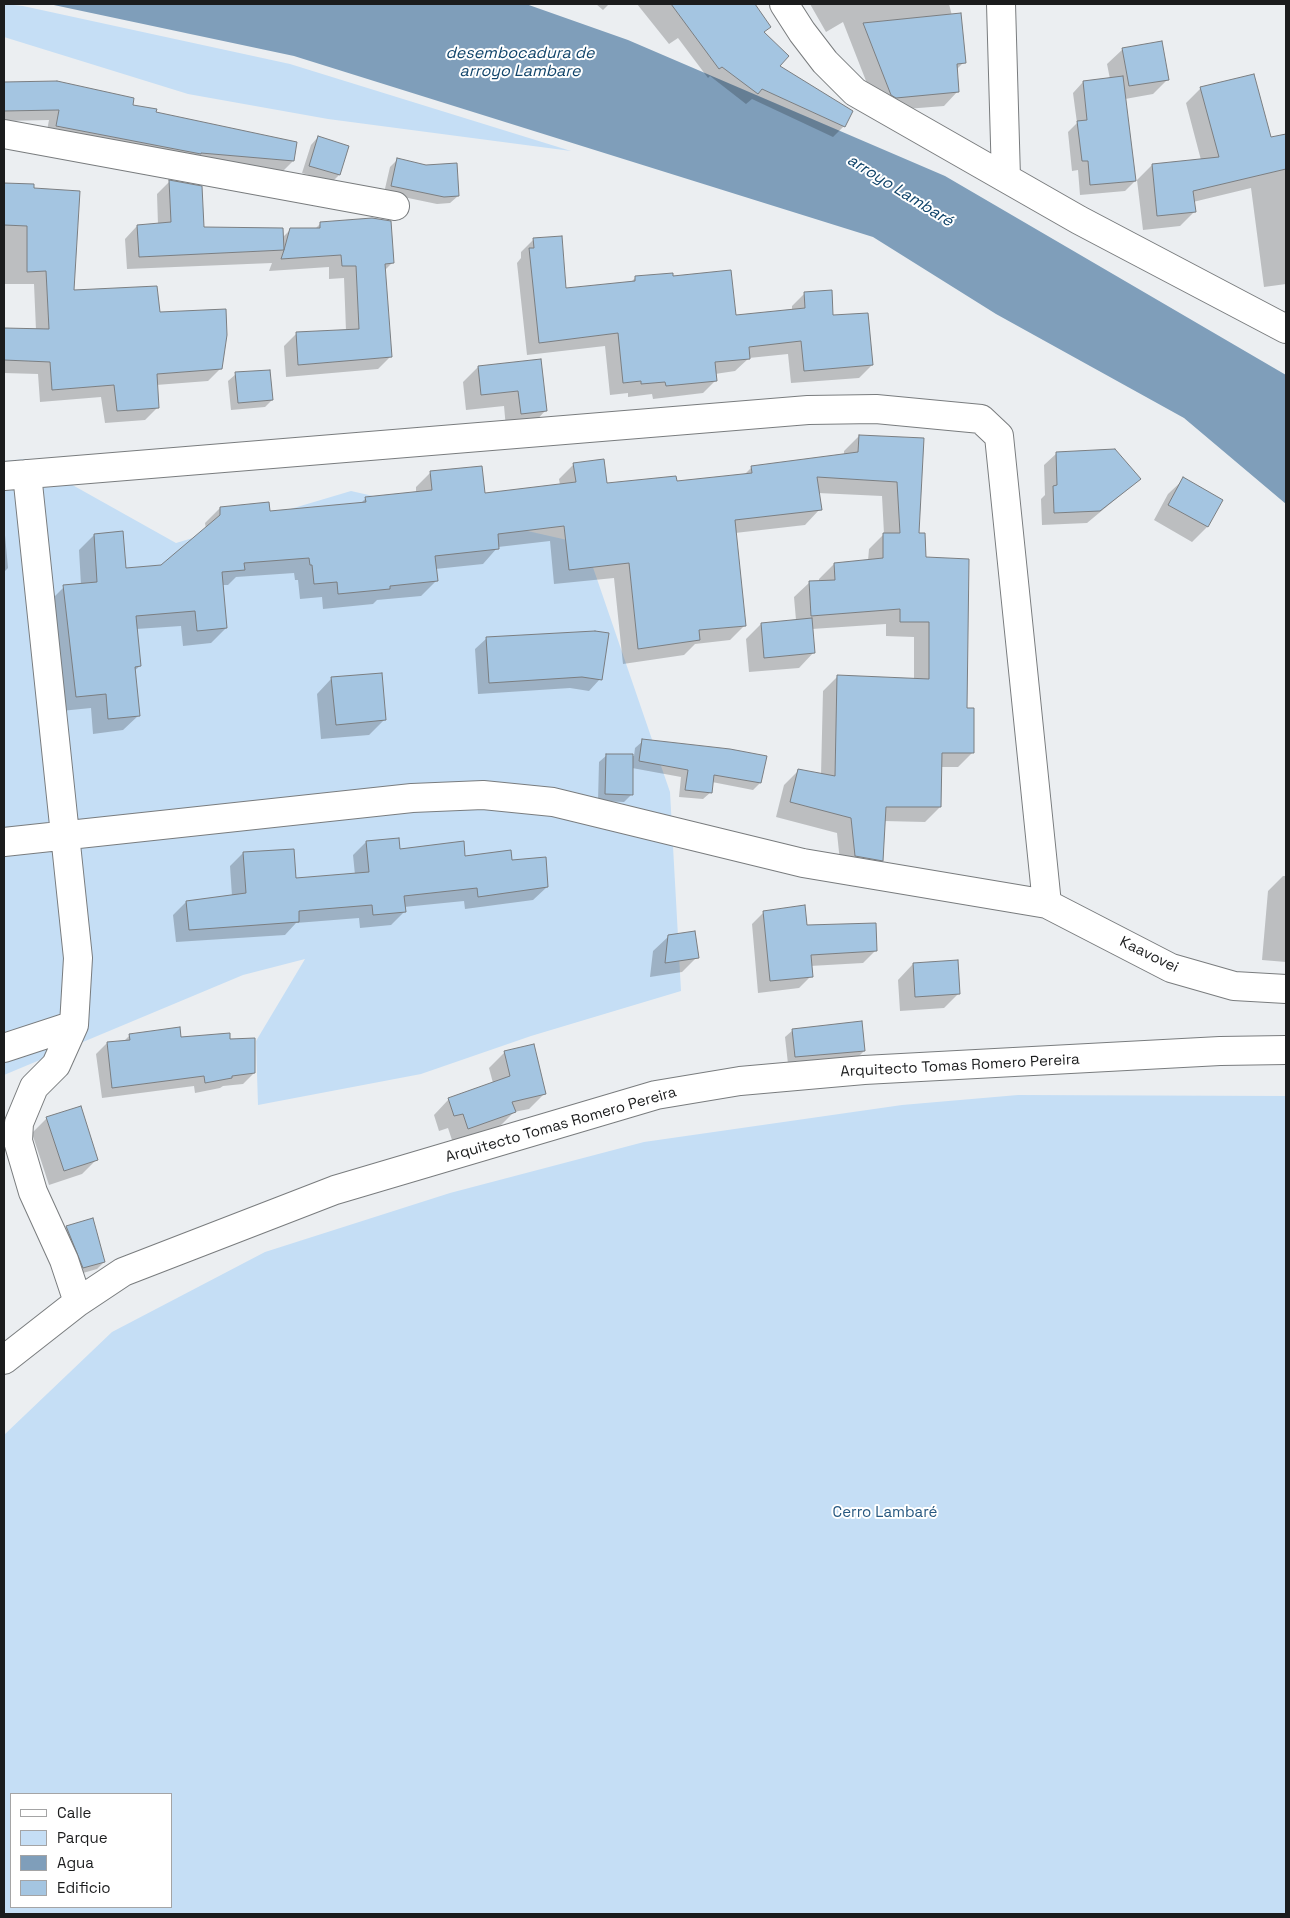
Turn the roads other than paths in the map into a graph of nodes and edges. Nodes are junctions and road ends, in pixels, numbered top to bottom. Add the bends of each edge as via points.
1 (784, 4) edge
2 (1002, 4) edge
3 (4, 134) edge
4 (1006, 178) junction
5 (395, 206) dead end
6 (1286, 328) edge
7 (16, 475) edge
8 (64, 837) junction
9 (4, 842) edge
10 (1047, 904) junction
11 (1286, 989) edge
12 (74, 1025) junction
13 (4, 1048) edge
14 (1286, 1050) edge
15 (78, 1302) junction
16 (4, 1360) edge

1 - 4 street via 825,62 855,92
2 - 4 street
3 - 5 street
4 - 6 street via 1079,220
7 - 8 street
7 - 10 street via 808,410 876,410 982,419 998,436
8 - 9 street, Kaavovei
8 - 10 street, Kaavovei via 412,798 483,795 553,802 803,862
8 - 12 street via 78,958
10 - 11 street, Kaavovei via 1171,968 1234,986
12 - 13 street
12 - 15 street via 56,1065 34,1087 19,1123 18,1141 33,1192 64,1260
14 - 15 street, Arquitecto Tomas Romero Pereira via 864,1070 740,1081 656,1095 335,1190 123,1272
15 - 16 street, Arquitecto Tomas Romero Pereira

